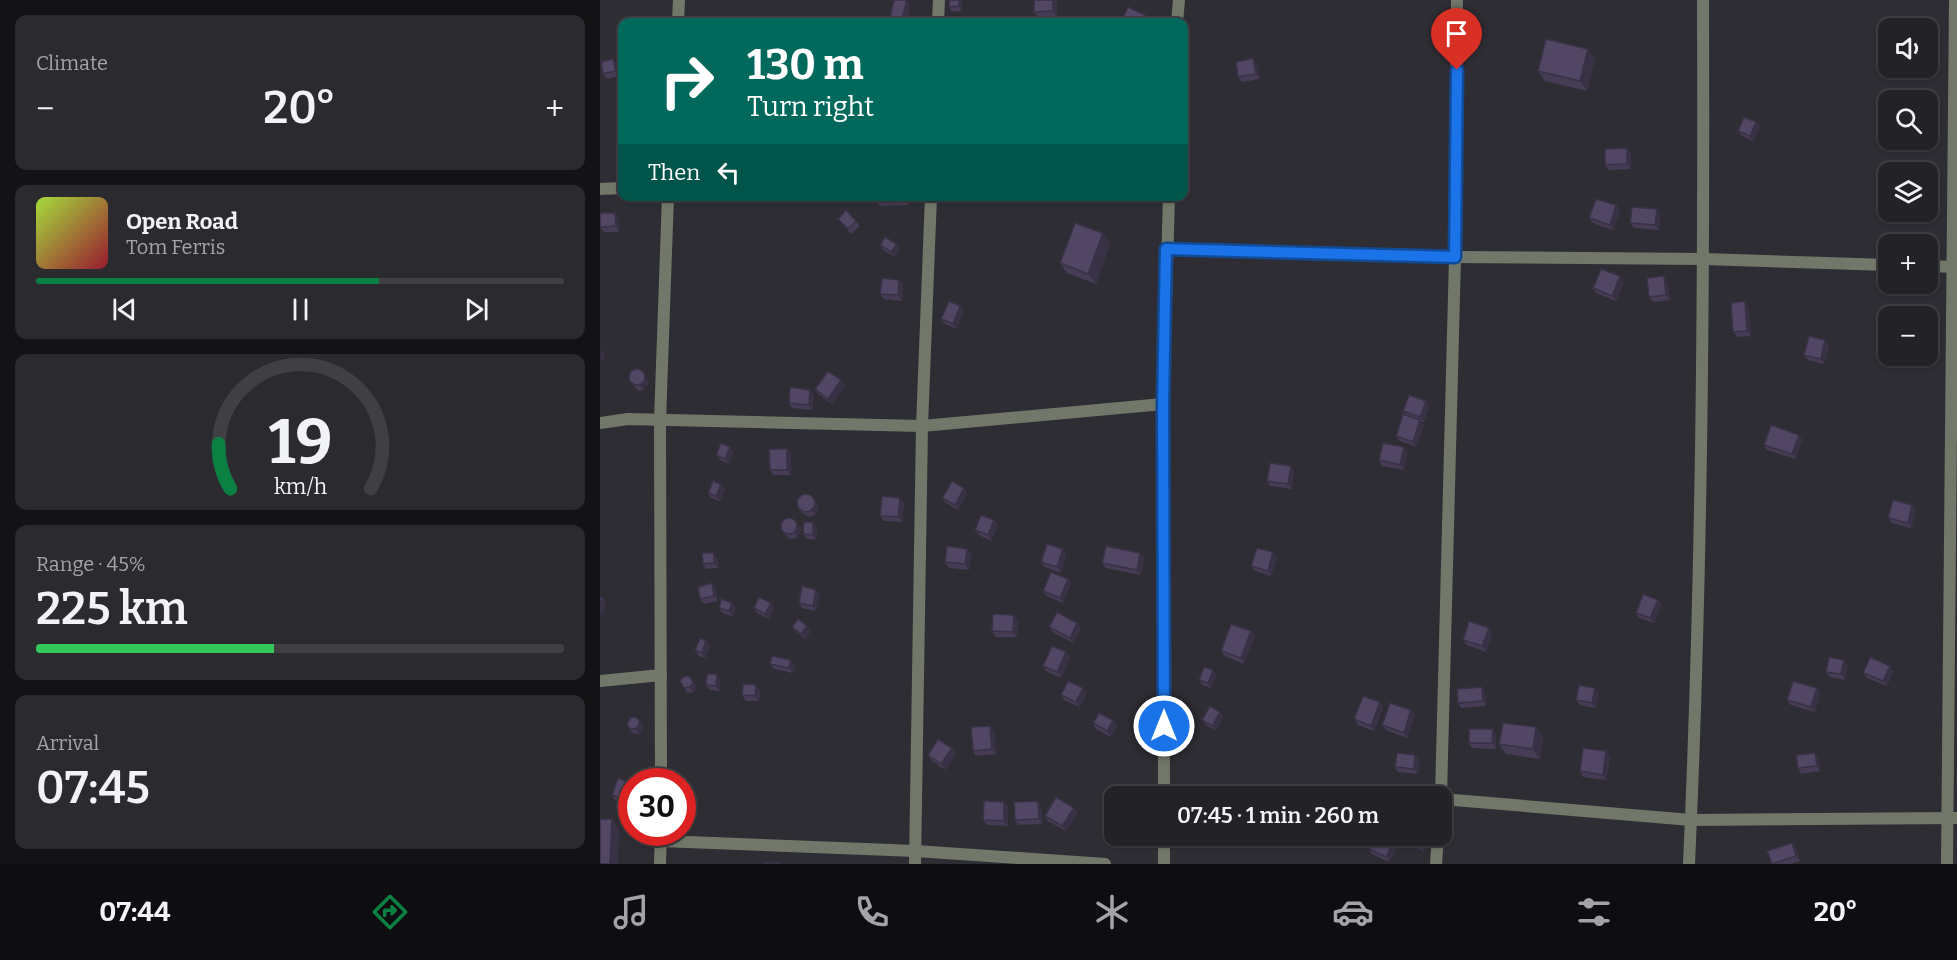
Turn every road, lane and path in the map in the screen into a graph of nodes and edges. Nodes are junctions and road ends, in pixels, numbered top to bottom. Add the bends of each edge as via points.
1 (679, 0) edge
2 (939, 0) edge
3 (1179, 0) edge
4 (1457, 0) edge
5 (1703, 0) edge
6 (1955, 0) edge
7 (678, 18) edge
8 (938, 18) edge
9 (1177, 18) edge
10 (618, 188) edge
11 (600, 189) edge
12 (668, 201) edge
13 (931, 201) edge
14 (1169, 201) edge
15 (1166, 249) junction
16 (1455, 257) junction
17 (1704, 258) junction
18 (1878, 265) edge
19 (1938, 266) edge
20 (1956, 267) edge
21 (1163, 404) junction
22 (660, 421) junction
23 (600, 423) edge
24 (922, 426) junction
25 (661, 675) junction
26 (600, 681) edge
27 (661, 768) edge
28 (1164, 786) edge
29 (1441, 786) edge
30 (1452, 799) edge
31 (1953, 819) edge
32 (1691, 820) junction
33 (696, 840) edge
34 (661, 846) edge
35 (1164, 846) edge
36 (1437, 846) edge
37 (915, 858) edge
38 (660, 864) edge
39 (1105, 864) edge
40 (1164, 864) edge
41 (1436, 864) edge
42 (1689, 864) edge
43 (1947, 864) edge

1 - 7 street
2 - 8 street
3 - 9 street
4 - 16 street
5 - 17 street
6 - 20 street
10 - 11 street
12 - 22 street
13 - 24 street
14 - 15 street
15 - 16 street
15 - 21 street
16 - 17 street
16 - 29 street
17 - 18 street
17 - 32 street
19 - 20 street
20 - 31 street
21 - 24 street
21 - 28 street
22 - 23 street via 628,419
22 - 24 street
22 - 25 street
24 - 37 street
25 - 26 street
25 - 27 street
30 - 32 street
31 - 32 street
31 - 43 street
32 - 42 street
33 - 37 street
34 - 38 street
35 - 40 street
36 - 41 street
37 - 39 street

